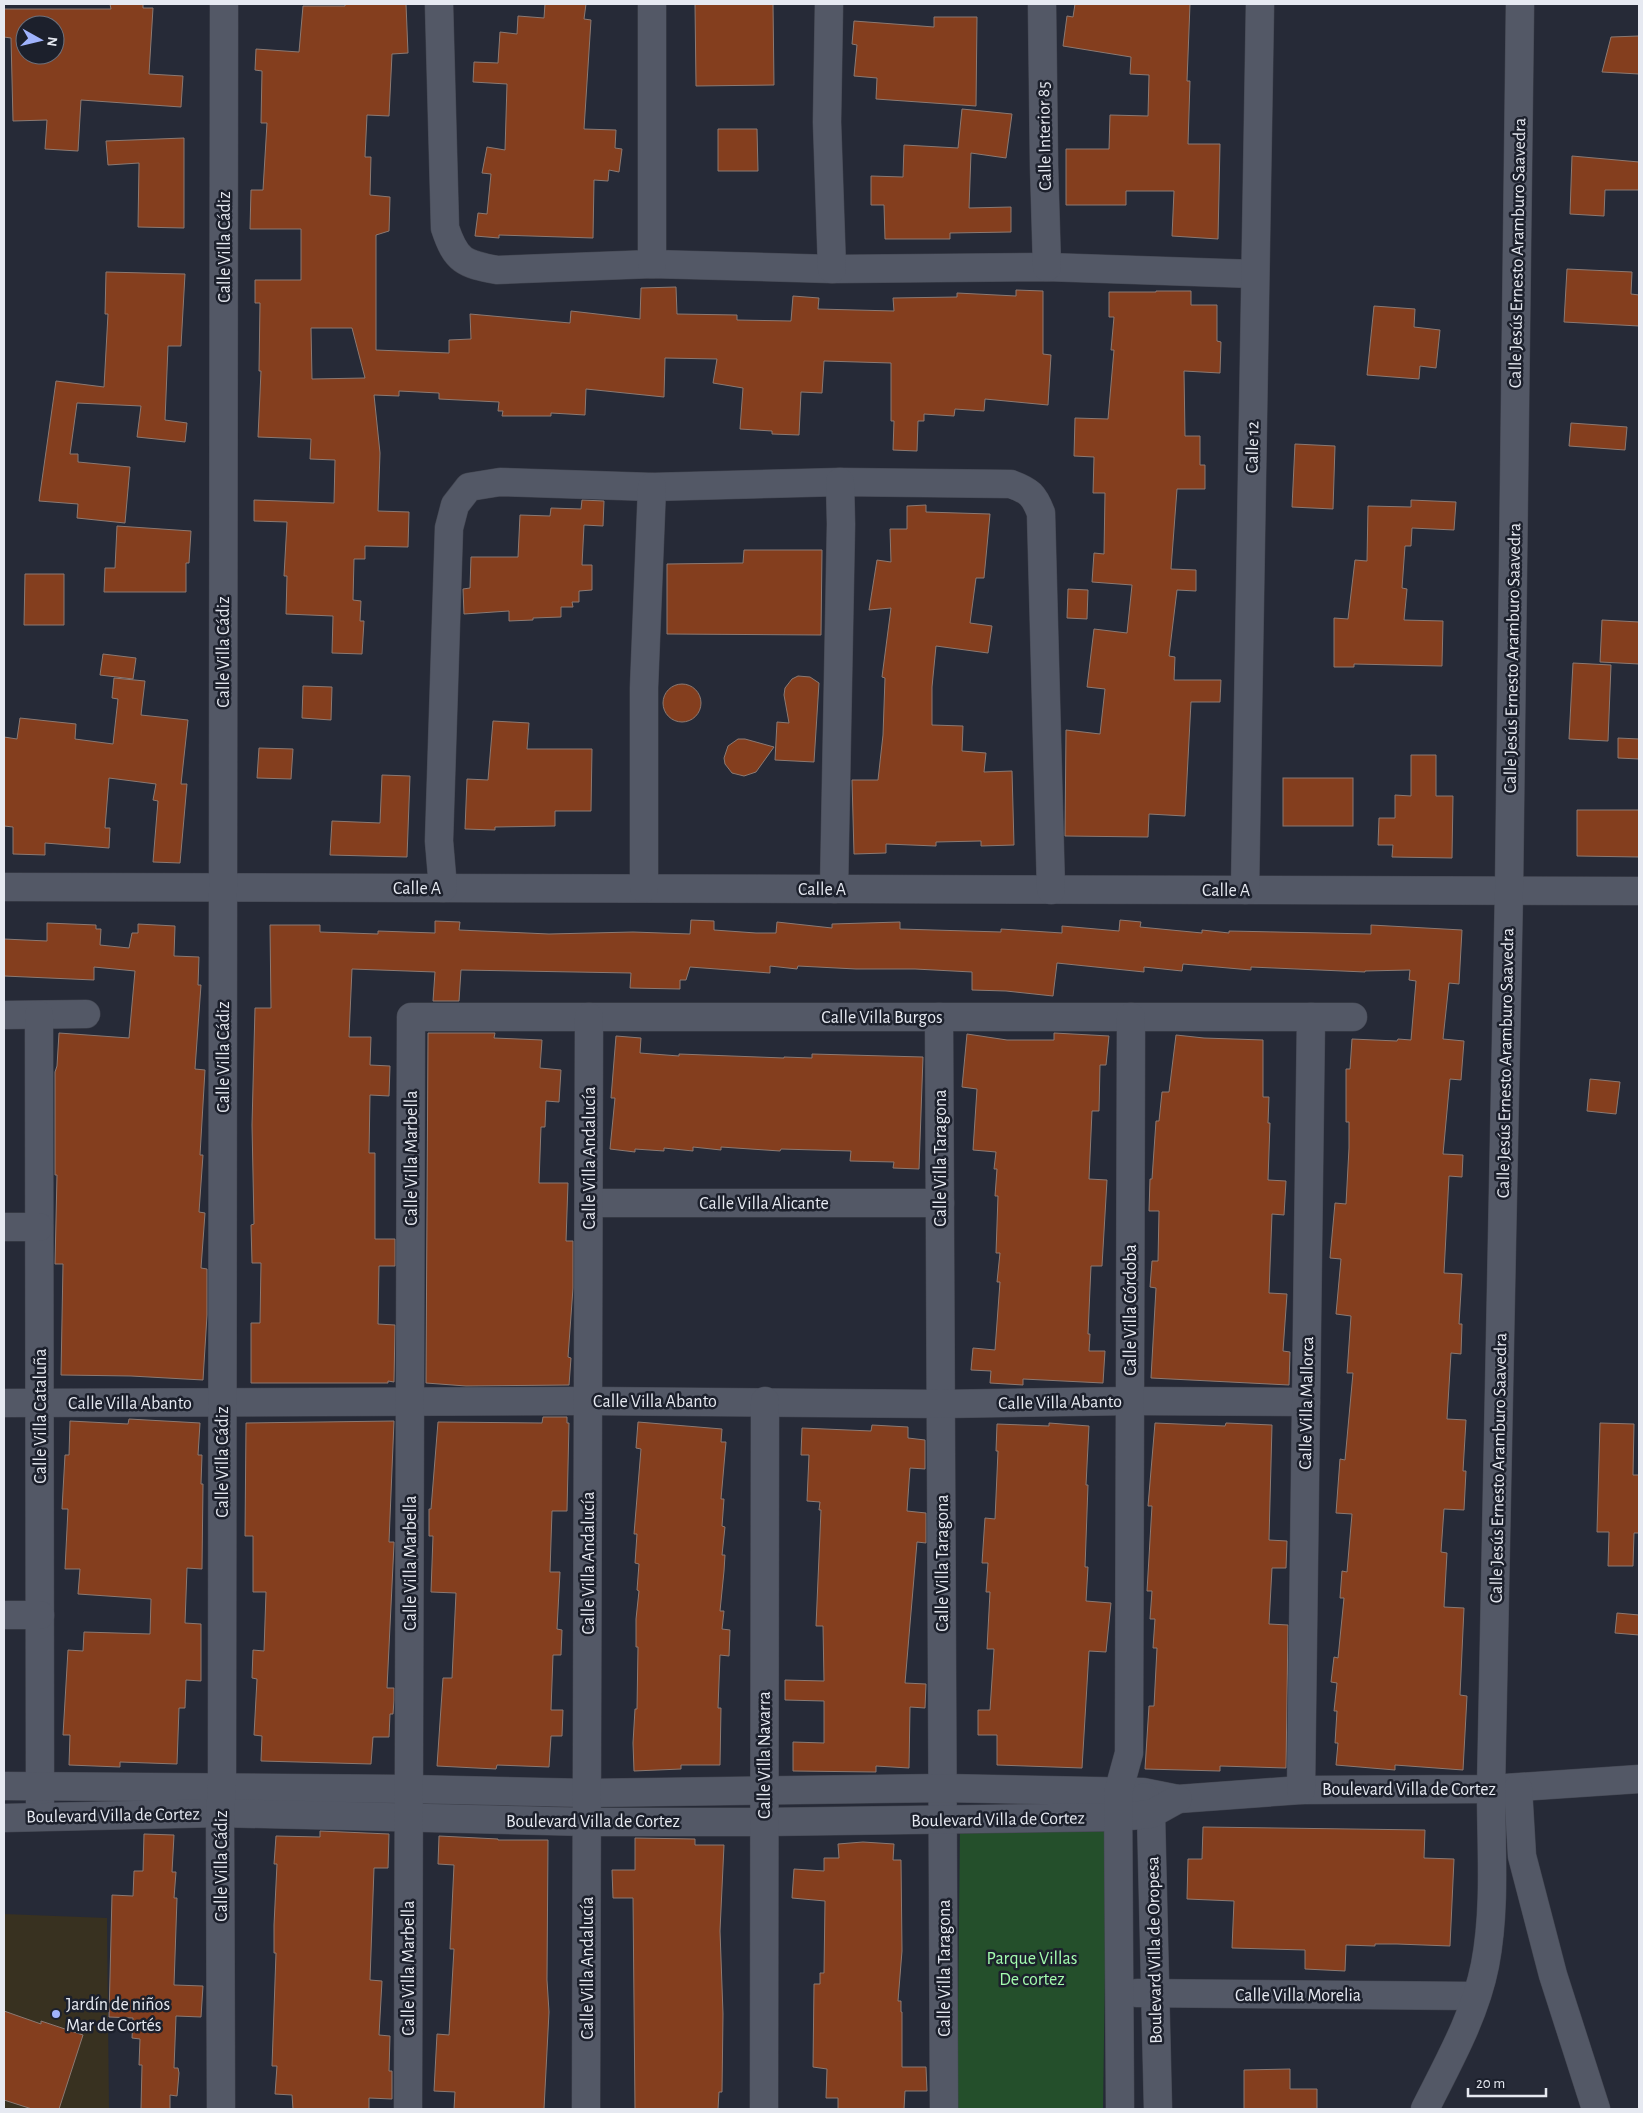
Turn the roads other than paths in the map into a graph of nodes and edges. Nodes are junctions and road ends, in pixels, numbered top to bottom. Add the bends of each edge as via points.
1 (224, 4) edge
2 (439, 4) edge
3 (652, 4) edge
4 (829, 4) edge
5 (1042, 4) edge
6 (1260, 4) edge
7 (1520, 4) edge
8 (652, 264) junction
9 (1047, 267) junction
10 (832, 269) junction
11 (1254, 274) junction
12 (840, 482) junction
13 (652, 487) junction
14 (4, 887) edge
15 (223, 888) junction
16 (443, 888) junction
17 (644, 888) junction
18 (834, 889) junction
19 (1052, 890) junction
20 (1245, 890) junction
21 (1509, 891) junction
22 (1639, 892) edge
23 (86, 1014) dead end
24 (4, 1015) edge
25 (39, 1015) junction
26 (411, 1017) joint
27 (589, 1017) junction
28 (940, 1017) junction
29 (1131, 1017) junction
30 (1310, 1017) junction
31 (1353, 1017) dead end
32 (589, 1203) junction
33 (940, 1203) junction
34 (4, 1227) edge
35 (39, 1227) junction
36 (588, 1401) junction
37 (765, 1401) junction
38 (1130, 1401) junction
39 (410, 1402) junction
40 (1306, 1402) junction
41 (4, 1403) edge
42 (40, 1403) junction
43 (222, 1403) junction
44 (941, 1404) junction
45 (4, 1615) edge
46 (40, 1615) junction
47 (1639, 1779) edge
48 (4, 1786) edge
49 (40, 1786) junction
50 (943, 1788) junction
51 (1518, 1788) junction
52 (409, 1789) junction
53 (1492, 1789) junction
54 (764, 1790) junction
55 (1301, 1790) junction
56 (587, 1793) junction
57 (221, 1800) junction
58 (1133, 1804) junction
59 (4, 1818) edge
60 (40, 1818) junction
61 (409, 1819) junction
62 (943, 1819) junction
63 (587, 1822) junction
64 (764, 1822) junction
65 (1121, 1993) junction
66 (1155, 1994) junction
67 (1476, 1996) junction
68 (221, 2109) edge
69 (408, 2109) edge
70 (586, 2109) edge
71 (764, 2109) edge
72 (944, 2109) edge
73 (1120, 2109) edge
74 (1158, 2109) edge
75 (1425, 2109) edge
76 (1596, 2109) edge

1 - 15 street, Calle Villa Cádiz
2 - 8 street via 445,228 459,258 473,266 498,270
3 - 8 street
4 - 10 street via 827,122
5 - 9 street, Calle Interior 85
6 - 11 street, Calle 12
7 - 21 street, Calle Jesús Ernesto Aramburo Saavedra
8 - 10 street
9 - 10 street
9 - 11 street
11 - 20 street, Calle 12
12 - 13 street
12 - 18 street
12 - 19 street via 1011,484 1027,490 1036,500 1042,513
13 - 16 street via 500,482 469,487 454,505 449,528 439,831
13 - 17 street via 644,688
14 - 15 street, Calle A
15 - 16 street, Calle A
15 - 43 street, Calle Villa Cádiz
16 - 17 street, Calle A
17 - 18 street, Calle A
18 - 19 street, Calle A
19 - 20 street, Calle A
20 - 21 street, Calle A
21 - 22 street, Calle A
21 - 53 street, Calle Jesús Ernesto Aramburo Saavedra
23 - 25 street
24 - 25 street
25 - 35 street, Calle Villa Cataluña
26 - 27 street, Calle Villa Burgos
26 - 39 street, Calle Villa Marbella
27 - 28 street, Calle Villa Burgos
27 - 32 street, Calle Villa Andalucía
28 - 29 street, Calle Villa Burgos
28 - 33 street, Calle Villa Taragona
29 - 30 street, Calle Villa Burgos
29 - 38 street, Calle Villa Córdoba
30 - 31 street, Calle Villa Burgos
30 - 40 street, Calle Villa Mallorca
32 - 33 street, Calle Villa Alicante
32 - 36 street, Calle Villa Andalucía
33 - 44 street, Calle Villa Taragona
34 - 35 street
35 - 42 street, Calle Villa Cataluña
36 - 37 street, Calle Villa Abanto
36 - 39 street, Calle Villa Abanto
36 - 56 street, Calle Villa Andalucía
37 - 44 street, Calle Villa Abanto
37 - 54 street, Calle Villa Navarra
38 - 40 street, Calle Villa Abanto
38 - 44 street, Calle Villa Abanto
38 - 58 street, Calle Villa Córdoba via 1129,1753
39 - 43 street, Calle Villa Abanto
39 - 52 street, Calle Villa Marbella
40 - 55 street, Calle Villa Mallorca
41 - 42 street, Calle Villa Abanto
42 - 43 street, Calle Villa Abanto
42 - 46 street, Calle Villa Cataluña
43 - 57 street, Calle Villa Cádiz
44 - 50 street, Calle Villa Taragona
45 - 46 street
46 - 49 street, Calle Villa Cataluña
47 - 51 street, Boulevard Villa de Cortez
48 - 49 street, Boulevard Villa de Cortez
49 - 57 street, Boulevard Villa de Cortez
49 - 60 street, Calle Villa Cataluña
50 - 54 street, Boulevard Villa de Cortez
50 - 58 street, Boulevard Villa de Cortez
50 - 62 street, Calle Villa Taragona
51 - 53 street, Boulevard Villa de Cortez
51 - 76 street via 1522,1856 1552,1975
52 - 56 street, Boulevard Villa de Cortez
52 - 57 street, Boulevard Villa de Cortez
52 - 61 street, Calle Villa Marbella
53 - 55 street, Boulevard Villa de Cortez
53 - 67 street, Calle Jesús Ernesto Aramburo Saavedra via 1490,1929 1485,1966
54 - 56 street, Boulevard Villa de Cortez
54 - 64 street, Calle Villa Navarra
55 - 58 street, Boulevard Villa de Cortez
56 - 63 street, Calle Villa Andalucía
57 - 60 street, Boulevard Villa de Cortez
57 - 61 street, Boulevard Villa de Cortez
57 - 68 street, Calle Villa Cádiz
58 - 62 street, Boulevard Villa de Cortez
58 - 65 street, Boulevard Villa de Oropesa
58 - 66 street, Boulevard Villa de Oropesa
59 - 60 street, Boulevard Villa de Cortez
61 - 63 street, Boulevard Villa de Cortez
61 - 69 street, Calle Villa Marbella
62 - 64 street, Boulevard Villa de Cortez
62 - 72 street, Calle Villa Taragona
63 - 64 street, Boulevard Villa de Cortez
63 - 70 street, Calle Villa Andalucía
64 - 71 street, Calle Villa Navarra
65 - 66 street, Calle Villa Morelia
65 - 73 street, Boulevard Villa de Oropesa
66 - 67 street, Calle Villa Morelia
66 - 74 street, Boulevard Villa de Oropesa
67 - 75 street, Calle Jesús Ernesto Aramburo Saavedra

